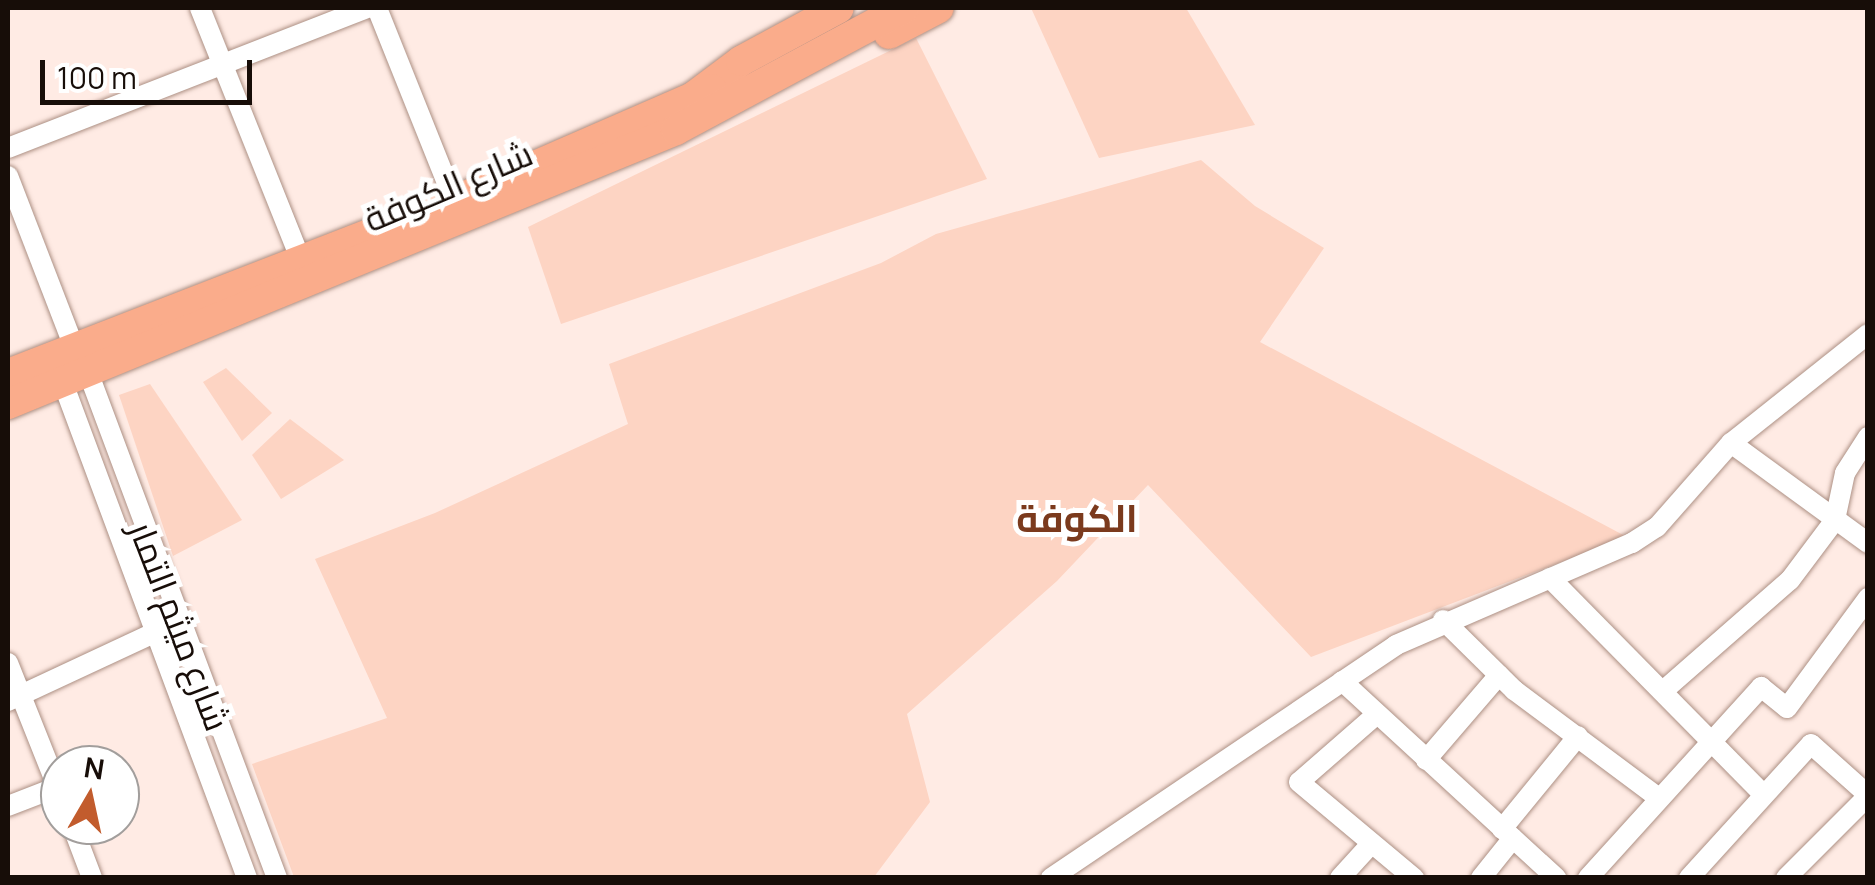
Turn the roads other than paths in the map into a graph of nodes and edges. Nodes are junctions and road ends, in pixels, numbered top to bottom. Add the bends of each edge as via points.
1 (200, 8) edge
2 (368, 8) edge
3 (376, 8) edge
4 (839, 8) edge
5 (871, 8) edge
6 (904, 8) edge
7 (938, 8) edge
8 (220, 65) junction
9 (693, 110) junction
10 (8, 148) edge
11 (8, 176) edge
12 (454, 201) junction
13 (301, 260) junction
14 (226, 304) junction
15 (1868, 334) edge
16 (75, 367) junction
17 (8, 374) edge
18 (8, 404) edge
19 (1868, 437) edge
20 (1731, 444) junction
21 (1835, 520) junction
22 (1868, 543) edge
23 (1550, 578) junction
24 (1868, 598) edge
25 (1443, 620) junction
26 (156, 632) junction
27 (8, 663) edge
28 (1499, 675) junction
29 (1342, 681) junction
30 (1663, 691) junction
31 (13, 698) edge
32 (1377, 714) junction
33 (1578, 736) junction
34 (1712, 740) junction
35 (40, 753) edge
36 (1426, 760) junction
37 (244, 791) junction
38 (1762, 794) junction
39 (1868, 796) edge
40 (40, 797) edge
41 (1659, 798) junction
42 (218, 800) junction
43 (8, 806) edge
44 (1508, 834) junction
45 (1370, 844) junction
46 (80, 845) edge
47 (1810, 870) edge
48 (1063, 874) edge
49 (92, 878) edge
50 (246, 878) edge
51 (276, 878) edge
52 (1340, 878) edge
53 (1414, 878) edge
54 (1481, 878) edge
55 (1556, 878) edge
56 (1588, 878) edge
57 (1690, 878) edge
58 (1786, 878) edge

1 - 8 street
2 - 8 street
3 - 12 street
4 - 9 highway via 741,62
5 - 9 highway, شارع الكوفة
6 - 9 highway, شارع الكوفة
7 - 9 highway via 782,90
8 - 10 street
8 - 13 street
9 - 12 highway, شارع الكوفة
9 - 14 highway, شارع الكوفة
11 - 16 street
12 - 13 highway, شارع الكوفة
13 - 14 highway, شارع الكوفة
14 - 16 highway, شارع الكوفة via 165,324
15 - 20 street
16 - 17 highway, شارع الكوفة
16 - 18 highway, شارع الكوفة
16 - 26 street, شارع ميثم التمار
16 - 37 street, شارع ميثم التمار
19 - 21 street via 1845,473
20 - 21 street
20 - 23 street via 1657,527
21 - 22 street
21 - 30 street via 1790,580
23 - 25 street
23 - 30 street
24 - 34 street via 1787,708 1760,686
25 - 28 street
25 - 29 street
26 - 31 street
26 - 42 street, شارع ميثم التمار
27 - 31 street
28 - 33 street
28 - 36 street
29 - 32 street
29 - 48 street
30 - 34 street
31 - 35 street
32 - 36 street
32 - 45 street via 1299,782
33 - 41 street
33 - 44 street
34 - 38 street
34 - 41 street
36 - 44 street
37 - 42 street
37 - 51 street, شارع ميثم التمار
38 - 39 street via 1811,744
38 - 57 street
39 - 47 street
40 - 43 street
41 - 56 street
42 - 50 street, شارع ميثم التمار
44 - 54 street
44 - 55 street
45 - 52 street
45 - 53 street
46 - 49 street
47 - 58 street

